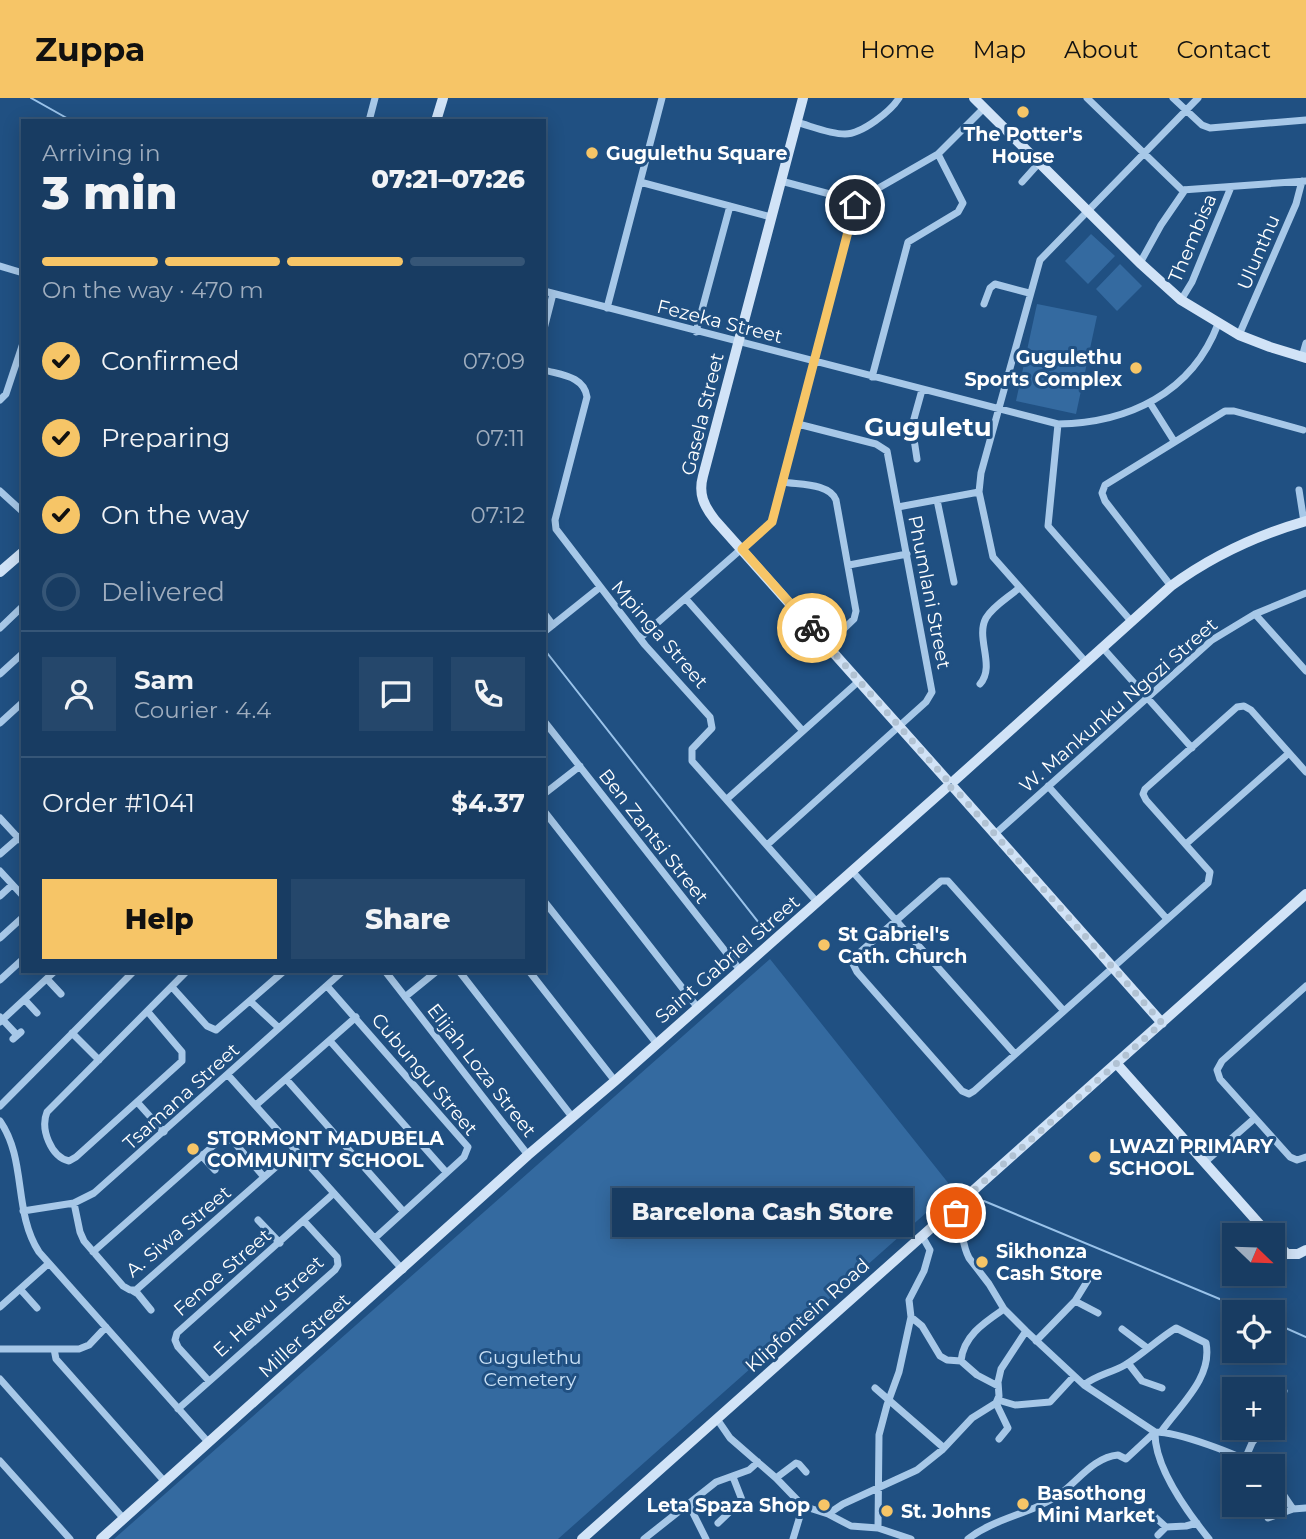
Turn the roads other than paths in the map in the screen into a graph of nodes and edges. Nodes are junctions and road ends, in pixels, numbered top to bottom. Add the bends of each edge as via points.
1 (375, 98) edge
2 (443, 98) edge
3 (662, 98) edge
4 (803, 98) edge
5 (899, 98) edge
6 (974, 98) edge
7 (1087, 98) edge
8 (1173, 98) edge
9 (1198, 98) edge
10 (984, 108) junction
11 (1186, 110) junction
12 (370, 119) edge
13 (437, 119) edge
14 (1306, 120) edge
15 (796, 122) junction
16 (938, 154) junction
17 (1143, 154) junction
18 (1039, 163) junction
19 (781, 181) junction
20 (1304, 181) edge
21 (640, 182) junction
22 (1022, 182) dead end
23 (1231, 187) junction
24 (1185, 190) junction
25 (856, 201) junction
26 (730, 206) junction
27 (1087, 210) junction
28 (771, 217) junction
29 (1140, 262) junction
30 (0, 266) edge
31 (21, 272) edge
32 (546, 292) edge
33 (1030, 293) junction
34 (554, 294) junction
35 (1181, 300) junction
36 (984, 304) dead end
37 (607, 308) junction
38 (546, 322) edge
39 (1218, 324) junction
40 (696, 332) junction
41 (1239, 335) junction
42 (738, 342) junction
43 (1306, 343) edge
44 (21, 350) edge
45 (1304, 357) edge
46 (814, 361) junction
47 (546, 371) edge
48 (872, 377) junction
49 (922, 390) junction
50 (0, 400) edge
51 (1150, 403) junction
52 (998, 409) junction
53 (798, 424) junction
54 (1058, 424) junction
55 (1303, 430) dead end
56 (1174, 441) junction
57 (917, 459) dead end
58 (783, 482) junction
59 (1299, 490) dead end
60 (0, 491) edge
61 (979, 492) junction
62 (937, 500) junction
63 (898, 507) junction
64 (21, 510) edge
65 (1305, 522) edge
66 (742, 549) junction
67 (21, 554) edge
68 (907, 554) junction
69 (849, 565) junction
70 (0, 572) edge
71 (954, 582) dead end
72 (1171, 586) junction
73 (599, 588) junction
74 (1019, 588) junction
75 (1306, 593) edge
76 (686, 600) junction
77 (21, 609) edge
78 (1255, 614) junction
79 (546, 616) edge
80 (1131, 621) junction
81 (553, 625) junction
82 (0, 628) edge
83 (546, 630) edge
84 (640, 638) junction
85 (827, 645) junction
86 (1102, 647) junction
87 (21, 655) edge
88 (1085, 662) junction
89 (1306, 671) edge
90 (0, 674) edge
91 (859, 681) junction
92 (980, 684) dead end
93 (1147, 697) junction
94 (21, 704) edge
95 (0, 723) edge
96 (546, 724) edge
97 (900, 727) junction
98 (802, 730) junction
99 (1192, 748) junction
100 (1289, 752) junction
101 (580, 766) junction
102 (1306, 772) edge
103 (951, 784) junction
104 (1048, 786) junction
105 (546, 792) edge
106 (727, 799) junction
107 (546, 814) edge
108 (0, 818) edge
109 (995, 834) junction
110 (21, 838) edge
111 (1186, 844) junction
112 (767, 845) junction
113 (0, 854) edge
114 (0, 871) edge
115 (852, 871) junction
116 (12, 885) junction
117 (21, 894) edge
118 (1306, 894) edge
119 (0, 896) edge
120 (817, 902) junction
121 (546, 904) edge
122 (21, 919) edge
123 (1167, 919) junction
124 (897, 920) junction
125 (0, 938) edge
126 (21, 961) edge
127 (1114, 967) junction
128 (740, 970) junction
129 (53, 973) edge
130 (132, 973) edge
131 (185, 973) edge
132 (282, 973) edge
133 (341, 973) edge
134 (387, 973) edge
135 (435, 973) edge
136 (461, 973) edge
137 (531, 973) edge
138 (47, 979) junction
139 (0, 980) edge
140 (327, 986) junction
141 (1306, 986) edge
142 (172, 987) junction
143 (61, 994) dead end
144 (405, 997) junction
145 (25, 1000) junction
146 (250, 1001) junction
147 (698, 1008) junction
148 (1064, 1011) junction
149 (148, 1012) junction
150 (37, 1013) dead end
151 (356, 1017) junction
152 (1, 1019) edge
153 (1162, 1023) junction
154 (279, 1028) junction
155 (72, 1033) junction
156 (17, 1035) dead end
157 (330, 1041) junction
158 (657, 1044) junction
159 (1015, 1054) junction
160 (99, 1060) junction
161 (1117, 1064) junction
162 (228, 1075) junction
163 (286, 1079) junction
164 (615, 1081) junction
165 (138, 1103) junction
166 (256, 1105) junction
167 (0, 1106) edge
168 (573, 1118) junction
169 (1255, 1118) junction
170 (0, 1121) edge
171 (164, 1132) junction
172 (295, 1150) junction
173 (528, 1155) junction
174 (201, 1156) junction
175 (1306, 1157) edge
176 (1205, 1162) junction
177 (215, 1170) dead end
178 (446, 1172) junction
179 (264, 1177) junction
180 (334, 1194) junction
181 (74, 1203) junction
182 (953, 1209) junction
183 (23, 1211) junction
184 (403, 1211) junction
185 (258, 1220) dead end
186 (304, 1221) junction
187 (1259, 1223) edge
188 (922, 1236) junction
189 (375, 1238) junction
190 (280, 1242) junction
191 (1306, 1250) edge
192 (93, 1252) junction
193 (1285, 1252) edge
194 (48, 1264) junction
195 (403, 1270) junction
196 (1088, 1280) dead end
197 (20, 1289) junction
198 (132, 1291) junction
199 (1075, 1301) junction
200 (0, 1307) edge
201 (37, 1308) dead end
202 (1004, 1309) junction
203 (151, 1310) dead end
204 (1098, 1313) dead end
205 (911, 1317) junction
206 (106, 1327) junction
207 (1122, 1328) dead end
208 (1026, 1331) junction
209 (1036, 1341) junction
210 (1146, 1347) junction
211 (0, 1349) edge
212 (54, 1349) junction
213 (961, 1361) junction
214 (1128, 1363) junction
215 (1074, 1376) junction
216 (0, 1379) edge
217 (209, 1381) junction
218 (1084, 1385) junction
219 (998, 1386) junction
220 (875, 1388) dead end
221 (1162, 1388) dead end
222 (889, 1399) junction
223 (997, 1401) junction
224 (178, 1409) junction
225 (717, 1419) junction
226 (1158, 1432) junction
227 (999, 1439) dead end
228 (209, 1443) junction
229 (944, 1448) junction
230 (1231, 1454) edge
231 (0, 1461) edge
232 (758, 1462) junction
233 (806, 1472) dead end
234 (733, 1477) junction
235 (776, 1478) junction
236 (165, 1482) junction
237 (878, 1488) junction
238 (1285, 1497) edge
239 (688, 1504) junction
240 (803, 1506) junction
241 (1306, 1508) edge
242 (1293, 1509) junction
243 (828, 1514) junction
244 (1155, 1517) dead end
245 (124, 1518) junction
246 (1268, 1518) dead end
247 (718, 1522) dead end
248 (1197, 1522) junction
249 (1166, 1527) junction
250 (878, 1528) junction
251 (1158, 1535) dead end
252 (1204, 1537) edge
253 (70, 1539) edge
254 (101, 1539) edge
255 (582, 1539) edge
256 (644, 1539) edge
257 (706, 1539) edge
258 (793, 1539) edge
259 (911, 1539) edge
260 (968, 1539) edge

1 - 12 street
2 - 13 street
3 - 21 street
4 - 15 street, Gasela Street
5 - 15 street via 887,113 849,133
6 - 10 street
7 - 17 street
8 - 11 street
9 - 11 street
10 - 16 street
10 - 18 street
11 - 14 street via 1210,128
11 - 17 street
15 - 19 street, Gasela Street
16 - 25 street
16 - 48 street via 962,206 908,242
17 - 24 street
17 - 27 street
18 - 22 street
18 - 27 street
19 - 25 street
19 - 28 street, Gasela Street
20 - 23 street
20 - 41 street, Ulunthu
21 - 26 street
21 - 37 street
23 - 24 street
23 - 35 street, Thembisa
24 - 29 street
25 - 46 street
26 - 28 street
26 - 40 street
27 - 29 street
27 - 33 street via 1040,260
28 - 42 street, Gasela Street
29 - 35 street
30 - 31 street
32 - 34 street, Fezeka Street
33 - 36 street via 995,284
33 - 52 street
34 - 37 street, Fezeka Street
34 - 38 street
35 - 39 street
37 - 40 street, Fezeka Street
39 - 41 street
39 - 51 street, Fezeka Street via 1185,375
40 - 42 street, Fezeka Street
41 - 45 street
42 - 46 street, Fezeka Street
42 - 66 street, Gasela Street via 701,497
43 - 45 street
44 - 50 street
46 - 48 street, Fezeka Street
46 - 53 street
47 - 73 street, Mpinga Street via 575,379 586,391 555,526
48 - 49 street, Fezeka Street
49 - 52 street, Fezeka Street
49 - 57 street via 912,426
51 - 54 street, Fezeka Street via 1104,421
51 - 56 street
52 - 54 street, Fezeka Street
52 - 61 street
53 - 58 street
53 - 63 street, Phumlani Street via 884,447
54 - 80 street via 1048,526
55 - 56 street via 1230,410
56 - 72 street via 1108,482 1102,493
58 - 66 street via 772,522
58 - 69 street via 833,493
59 - 65 street
60 - 64 street
61 - 62 street
61 - 74 street via 993,556
62 - 63 street
62 - 71 street
63 - 68 street, Phumlani Street
65 - 72 street, Saint Gabriel Street via 1245,543
66 - 76 street
66 - 85 street, Gasela Street
67 - 70 street
68 - 69 street
68 - 97 street, Phumlani Street via 932,692
69 - 85 street via 856,615
72 - 80 street, Saint Gabriel Street
73 - 81 street
73 - 84 street, Mpinga Street
74 - 88 street
74 - 92 street via 985,620 985,675
75 - 78 street, W. Mankunku Ngozi Street
76 - 84 street
76 - 98 street
77 - 82 street
78 - 89 street
78 - 93 street, W. Mankunku Ngozi Street via 1212,640
79 - 81 street
80 - 86 street, Saint Gabriel Street
81 - 83 street
84 - 106 street, Mpinga Street via 712,720 710,731 694,746 691,758
85 - 91 street, Gasela Street
86 - 88 street, Saint Gabriel Street
86 - 93 street
87 - 90 street
88 - 103 street, Saint Gabriel Street
91 - 97 street, Gasela Street
91 - 98 street
93 - 99 street
93 - 104 street, W. Mankunku Ngozi Street
94 - 95 street
96 - 101 street, Ben Zantsi Street
97 - 103 street, Gasela Street
97 - 112 street, Phumlani Street
98 - 106 street
99 - 100 street via 1242,705
99 - 111 street via 1143,794
100 - 102 street
100 - 111 street
101 - 105 street
101 - 128 street, Ben Zantsi Street
103 - 109 street, Gasela Street
103 - 115 street, Saint Gabriel Street
104 - 109 street, W. Mankunku Ngozi Street
104 - 123 street
106 - 112 street, Mpinga Street
107 - 147 street
108 - 110 street
109 - 127 street, Gasela Street
110 - 113 street
111 - 123 street via 1210,872 1210,880
112 - 120 street, Mpinga Street
114 - 116 street
115 - 120 street, Saint Gabriel Street
115 - 124 street
116 - 117 street
116 - 119 street
118 - 153 street, Klipfontein Road
120 - 128 street, Saint Gabriel Street
121 - 158 street
122 - 125 street
123 - 127 street
124 - 148 street via 941,881 948,881
124 - 159 street
124 - 159 street via 858,954 852,962 857,972 962,1091 969,1094
126 - 139 street
127 - 148 street
127 - 153 street, Gasela Street
128 - 147 street, Saint Gabriel Street
129 - 138 street
130 - 155 street
131 - 142 street
132 - 146 street
133 - 140 street, Tsamana Street
134 - 144 street, Elijah Loza Street
135 - 144 street
136 - 168 street
137 - 164 street
138 - 143 street
138 - 145 street
140 - 151 street, Cubungu Street
140 - 154 street, Tsamana Street
141 - 169 street via 1217,1068 1220,1079
142 - 146 street via 214,1030
142 - 149 street
144 - 173 street, Elijah Loza Street
145 - 150 street
145 - 152 street
146 - 154 street
147 - 158 street, Saint Gabriel Street
148 - 159 street
149 - 160 street
149 - 165 street via 183,1057
151 - 157 street
151 - 178 street, Cubungu Street via 467,1145 466,1155
152 - 156 street
153 - 161 street, Klipfontein Road
154 - 162 street, Tsamana Street
155 - 160 street
155 - 167 street
157 - 163 street
157 - 178 street
158 - 164 street, Saint Gabriel Street
160 - 165 street via 46,1114 47,1138 56,1154 73,1160
161 - 176 street
161 - 182 street, Klipfontein Road
162 - 166 street
162 - 171 street, Tsamana Street
163 - 166 street
163 - 184 street
164 - 168 street, Saint Gabriel Street
165 - 171 street
166 - 172 street
168 - 173 street, Saint Gabriel Street
169 - 175 street via 1290,1157
169 - 176 street
170 - 183 street via 13,1147
171 - 181 street, Tsamana Street via 100,1189
172 - 179 street, A. Siwa Street
172 - 180 street
173 - 195 street, Miller Street
174 - 177 street
174 - 179 street via 219,1139 227,1138
174 - 192 street
176 - 187 street
178 - 184 street, Cubungu Street
179 - 198 street, A. Siwa Street
180 - 186 street, Fenoe Street
180 - 189 street
181 - 183 street, Tsamana Street
181 - 192 street, A. Siwa Street via 80,1232
182 - 188 street, Klipfontein Road
182 - 202 street via 962,1225 966,1252
183 - 194 street via 31,1240
184 - 189 street, Cubungu Street
185 - 190 street
186 - 190 street, Fenoe Street
186 - 217 street, E. Hewu Street via 335,1254 337,1268
188 - 205 street via 930,1250 909,1300
188 - 225 street, Klipfontein Road
189 - 195 street
190 - 217 street, Fenoe Street via 176,1335 178,1347
191 - 193 street
192 - 198 street, A. Siwa Street
194 - 197 street
194 - 206 street
195 - 228 street, Miller Street
196 - 199 street
197 - 200 street
197 - 201 street
198 - 203 street
199 - 204 street
199 - 209 street
202 - 208 street
202 - 213 street via 977,1329 964,1345
205 - 213 street via 940,1356
205 - 222 street
206 - 212 street via 86,1347
206 - 224 street
207 - 210 street
208 - 209 street
208 - 219 street via 1001,1369
209 - 215 street
210 - 214 street
210 - 226 street via 1176,1328 1206,1343 1208,1354 1200,1380
211 - 212 street
212 - 236 street via 56,1359
213 - 219 street
214 - 218 street
214 - 221 street via 1142,1381
215 - 218 street
215 - 223 street via 1049,1402 1015,1405
216 - 245 street
217 - 224 street, E. Hewu Street
218 - 226 street
219 - 223 street
220 - 222 street
222 - 229 street
222 - 237 street via 879,1435
223 - 227 street via 1009,1428
223 - 229 street via 972,1418
224 - 228 street
225 - 232 street via 730,1438
225 - 255 street, Klipfontein Road
226 - 230 street
226 - 248 street via 1155,1446 1174,1489
226 - 260 street via 1126,1459 1118,1455 1104,1459 1053,1498
228 - 236 street, Miller Street
229 - 237 street via 917,1470
231 - 253 street
232 - 234 street
232 - 235 street
233 - 235 street via 796,1464
234 - 239 street via 716,1482
234 - 247 street via 741,1503
235 - 240 street
236 - 245 street, Miller Street
237 - 243 street
237 - 250 street
238 - 242 street
239 - 256 street
239 - 257 street
240 - 243 street
240 - 258 street
241 - 242 street
242 - 246 street
243 - 250 street via 851,1526
244 - 249 street
245 - 254 street, Miller Street
248 - 249 street
248 - 252 street
249 - 251 street
250 - 259 street

